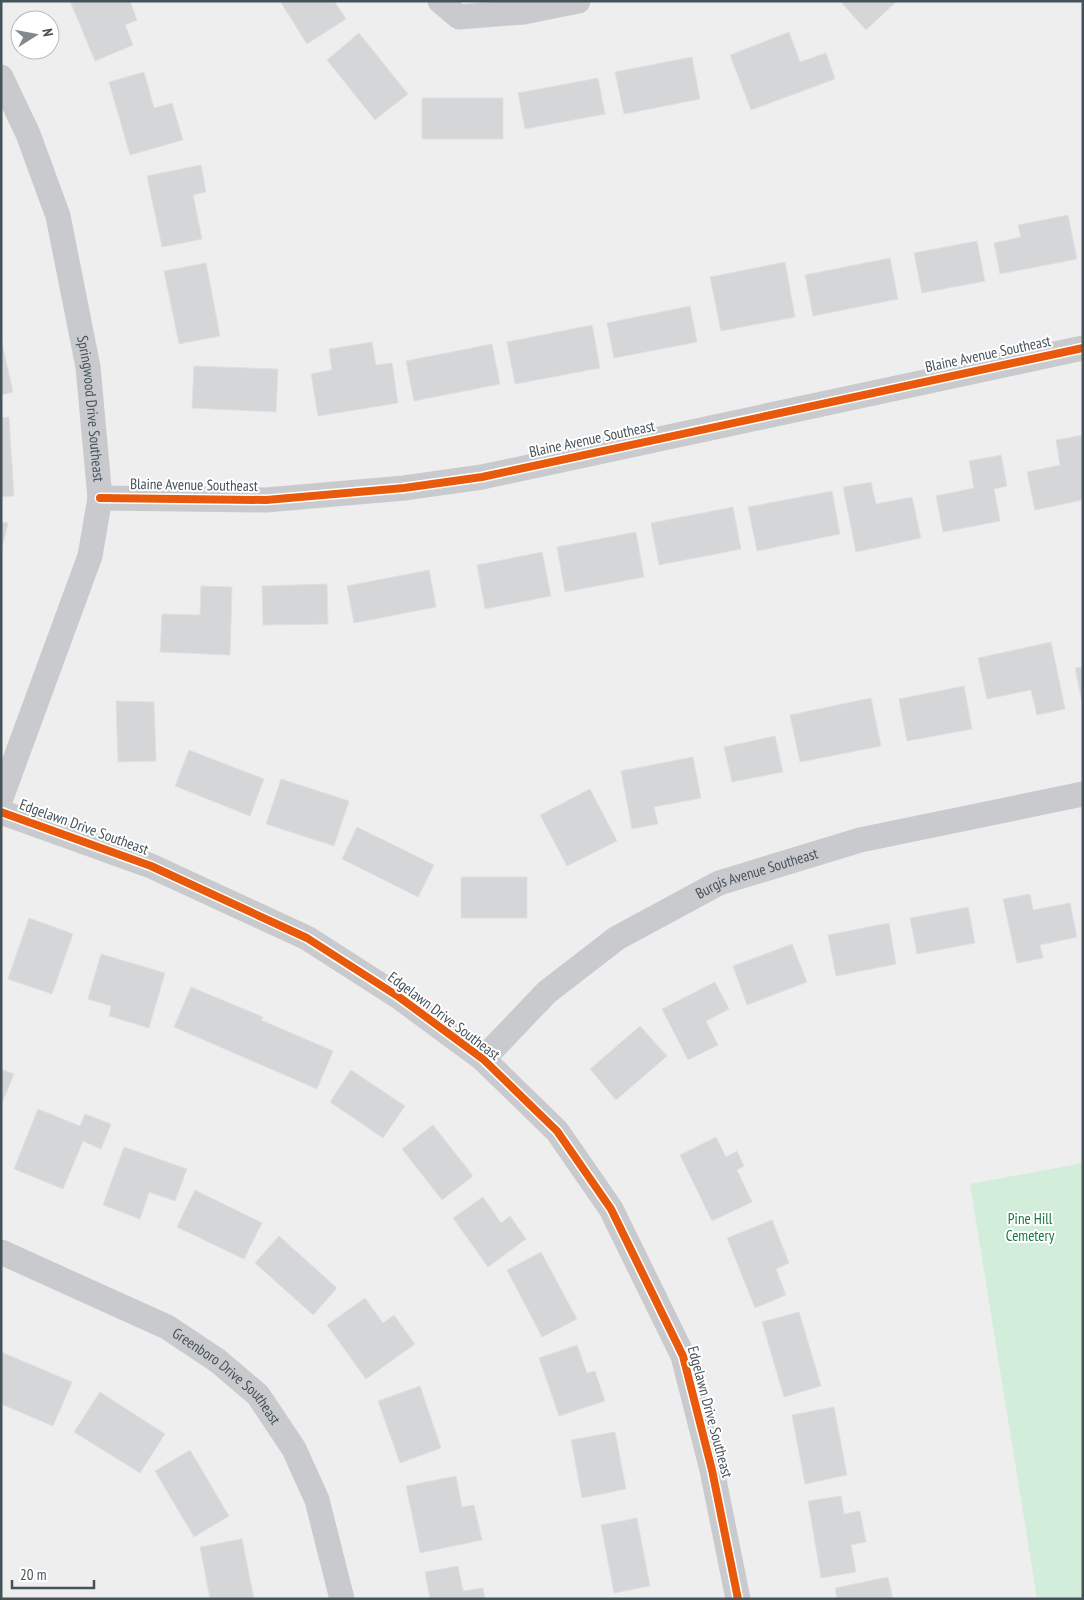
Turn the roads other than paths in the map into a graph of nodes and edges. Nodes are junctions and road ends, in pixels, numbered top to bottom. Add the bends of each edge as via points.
1 (578, 1) edge
2 (449, 9) edge
3 (1, 77) edge
4 (1083, 348) edge
5 (100, 498) junction
6 (1083, 794) edge
7 (1, 798) edge
8 (1, 812) edge
9 (483, 1059) junction
10 (1, 1252) edge
11 (342, 1599) edge
12 (738, 1599) edge

1 - 2 street via 524,12
3 - 5 street, Springwood Drive Southeast via 28,134 58,216 88,367
4 - 5 street, Blaine Avenue Southeast via 482,477 404,488 266,500
5 - 7 street, Springwood Drive Southeast via 90,556
6 - 9 street, Burgis Avenue Southeast via 860,840 719,883 617,938 547,992
8 - 9 street, Edgelawn Drive Southeast via 151,866 306,938 399,997
9 - 12 street, Edgelawn Drive Southeast via 557,1131 611,1209 683,1356 712,1470
10 - 11 street, Greenboro Drive Southeast via 167,1327 218,1361 258,1395 294,1449 318,1500

